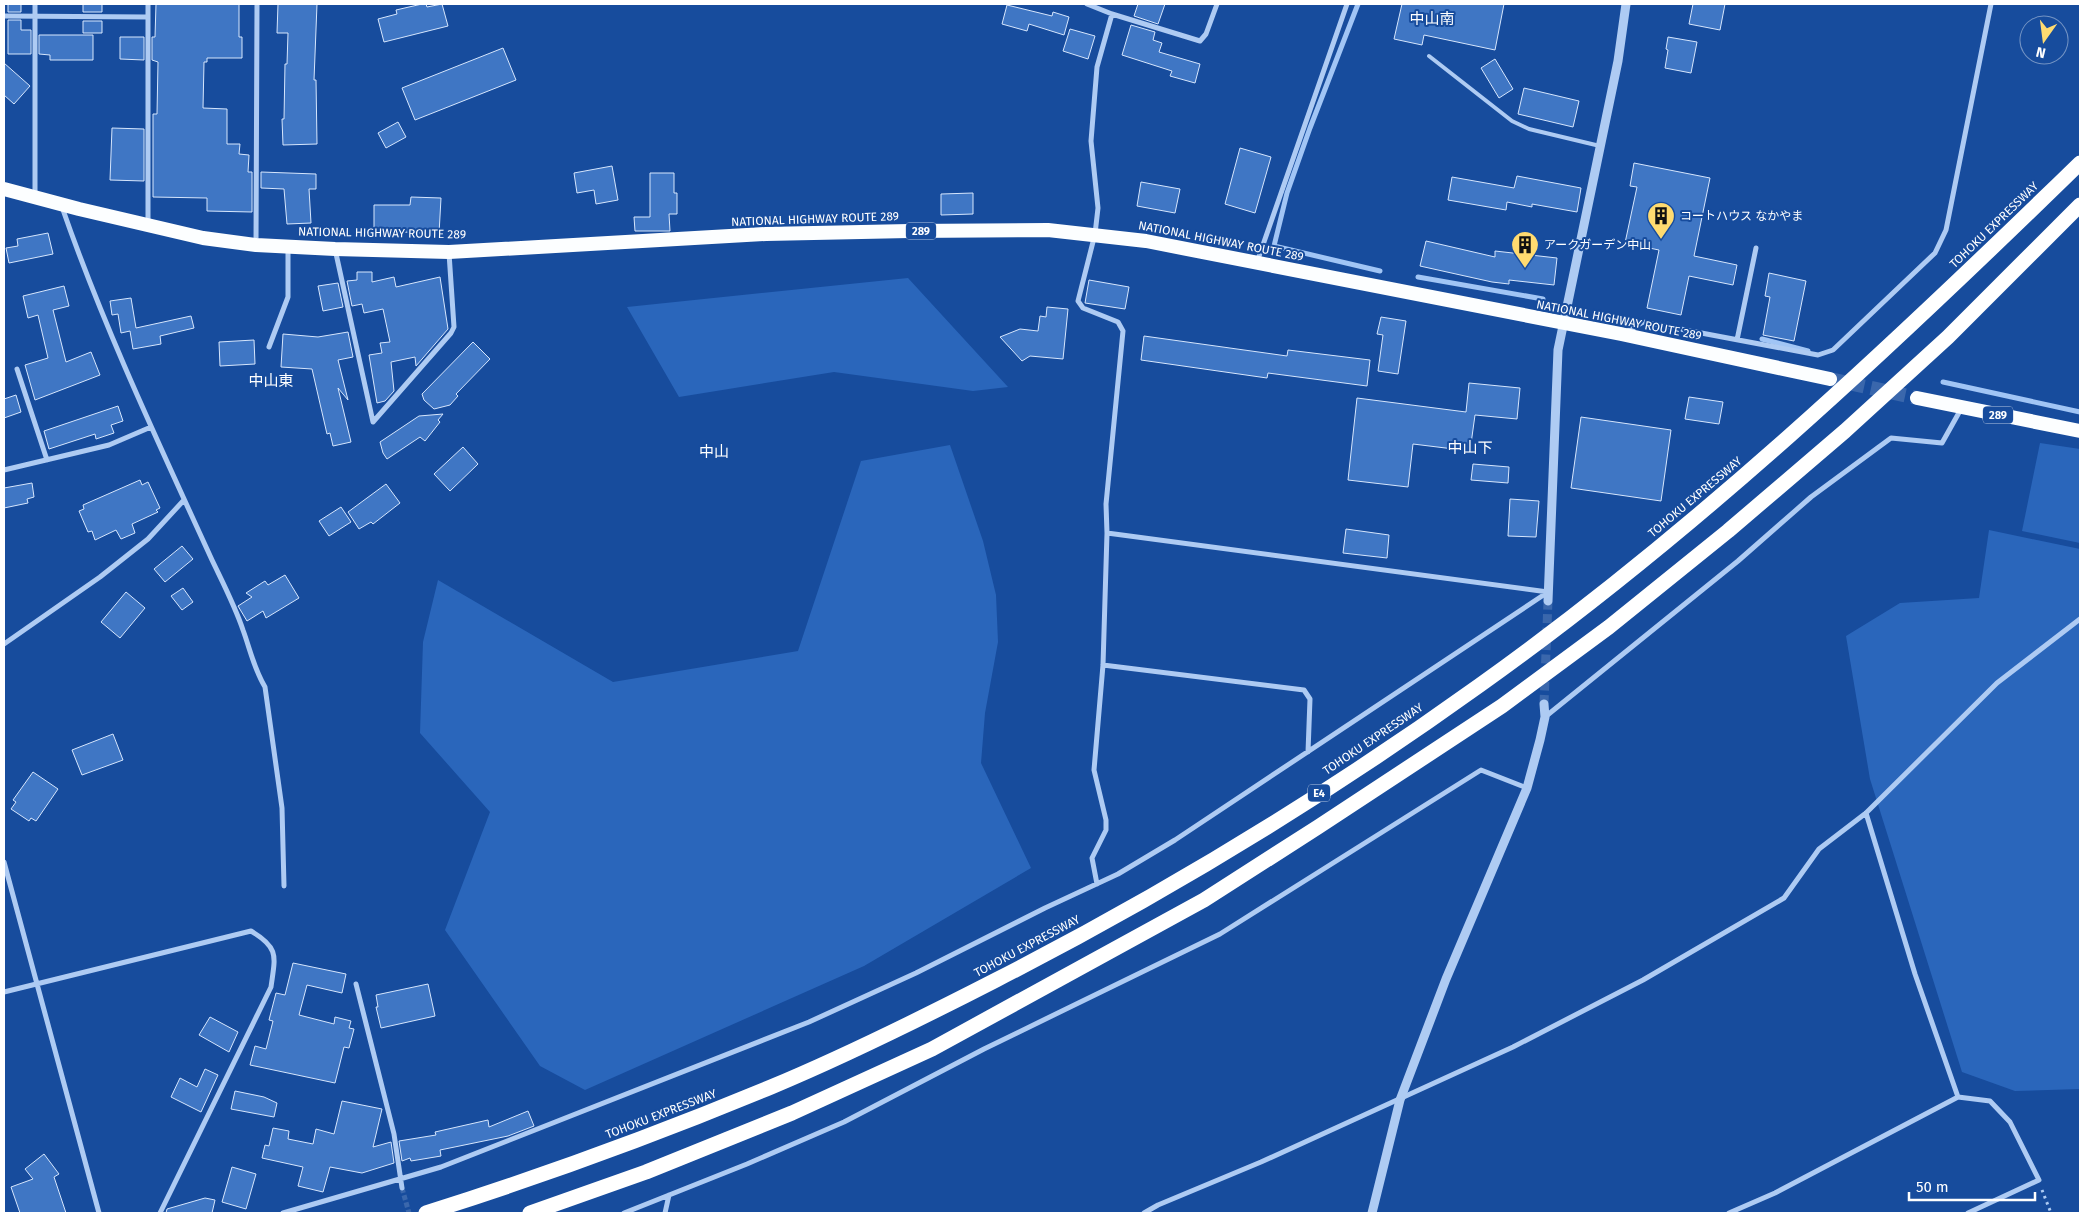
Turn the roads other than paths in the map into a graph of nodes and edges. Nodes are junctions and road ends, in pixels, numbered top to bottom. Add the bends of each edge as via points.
1 (35, 4) edge
2 (148, 4) edge
3 (257, 4) edge
4 (1087, 4) edge
5 (1216, 4) edge
6 (1347, 4) edge
7 (1626, 4) edge
8 (1991, 4) edge
9 (1112, 14) junction
10 (4, 16) edge
11 (34, 16) junction
12 (147, 17) junction
13 (1429, 56) dead end
14 (1600, 146) junction
15 (2080, 163) edge
16 (4, 189) edge
17 (35, 198) junction
18 (61, 205) junction
19 (2080, 205) edge
20 (148, 226) junction
21 (1094, 234) junction
22 (256, 245) junction
23 (288, 246) junction
24 (1756, 248) dead end
25 (335, 249) junction
26 (449, 252) junction
27 (1257, 263) junction
28 (1563, 324) junction
29 (1621, 334) junction
30 (1737, 340) junction
31 (269, 347) dead end
32 (17, 369) dead end
33 (1830, 379) tunnel mouth
34 (1917, 398) tunnel mouth
35 (1961, 408) junction
36 (151, 427) junction
37 (2080, 431) edge
38 (47, 460) junction
39 (4, 470) edge
40 (184, 500) junction
41 (1107, 533) junction
42 (1548, 597) junction
43 (2080, 619) edge
44 (4, 644) edge
45 (1103, 665) junction
46 (1544, 704) tunnel mouth
47 (1545, 717) junction
48 (1308, 752) junction
49 (1527, 788) junction
50 (1866, 813) junction
51 (4, 862) edge
52 (1097, 884) junction
53 (284, 886) dead end
54 (38, 984) junction
55 (356, 984) dead end
56 (4, 992) edge
57 (1958, 1097) junction
58 (1400, 1100) junction
59 (400, 1179) junction
60 (402, 1188) tunnel mouth
61 (669, 1195) junction
62 (99, 1213) edge
63 (160, 1213) edge
64 (283, 1213) edge
65 (426, 1213) edge
66 (530, 1213) edge
67 (624, 1213) edge
68 (665, 1213) edge
69 (1144, 1213) edge
70 (1372, 1213) edge
71 (1729, 1213) edge
72 (1968, 1213) edge

1 - 11 street
2 - 12 street
3 - 22 street
4 - 9 street
5 - 9 street via 1206,34 1200,41
6 - 27 street
7 - 14 street
8 - 30 street via 1946,230 1936,252 1833,350 1818,355
9 - 21 street via 1096,77 1092,141 1098,208
10 - 11 street
11 - 12 street
11 - 17 street
12 - 20 street
13 - 14 lane via 1512,121 1529,129
14 - 28 street
15 - 65 highway, TOHOKU EXPRESSWAY / E4 via 1916,322 1704,510 1482,685 1298,807 1186,877 1057,949 916,1021 776,1085 633,1142
16 - 17 highway, NATIONAL HIGHWAY ROUTE 289 / 289
17 - 18 highway, NATIONAL HIGHWAY ROUTE 289 / 289
18 - 20 highway, NATIONAL HIGHWAY ROUTE 289 / 289
18 - 36 street
19 - 66 highway, E4 via 1948,337 1728,531 1609,627 1502,706 1318,828 1204,900 932,1049 683,1158
20 - 22 highway, NATIONAL HIGHWAY ROUTE 289 / 289
21 - 26 highway, NATIONAL HIGHWAY ROUTE 289 / 289 via 1048,230 766,234
21 - 27 highway, NATIONAL HIGHWAY ROUTE 289 / 289
21 - 41 street via 1078,301 1083,308 1118,322 1123,331 1106,504
22 - 23 highway, NATIONAL HIGHWAY ROUTE 289 / 289
23 - 25 highway, NATIONAL HIGHWAY ROUTE 289 / 289
23 - 31 street via 288,297
24 - 30 street
25 - 26 highway, NATIONAL HIGHWAY ROUTE 289 / 289
25 - 26 street via 373,422 454,327
27 - 28 highway, NATIONAL HIGHWAY ROUTE 289 / 289
28 - 29 highway, NATIONAL HIGHWAY ROUTE 289 / 289
28 - 42 street via 1558,350
29 - 30 street via 1643,322
29 - 33 highway, NATIONAL HIGHWAY ROUTE 289 / 289
32 - 38 street
34 - 35 highway, 289
35 - 37 highway, 289
35 - 47 street via 1942,443 1891,438 1811,497 1738,561
36 - 38 street via 109,445
36 - 40 street
38 - 39 street
40 - 44 street via 148,539
40 - 53 street via 243,628 257,674 265,687 282,808
41 - 42 street
41 - 45 street
42 - 48 street
43 - 50 street via 1997,683
45 - 48 street via 1304,690 1310,699
45 - 52 street via 1094,770 1106,830 1092,858
46 - 47 street
47 - 49 street
48 - 52 street via 1175,840
49 - 58 street via 1446,979
49 - 61 street via 1481,770 1220,934 984,1049 844,1122
50 - 57 street via 1915,974
50 - 58 street via 1819,849 1784,898 1643,980 1513,1047
51 - 54 street
52 - 59 street via 808,1022 450,1164
54 - 56 street
54 - 62 street
54 - 63 street via 252,931 268,941 273,950 271,987
55 - 59 street via 394,1134
57 - 71 street via 1775,1193
57 - 72 street via 1990,1101 2010,1122 2039,1180
58 - 69 street
58 - 70 street
59 - 60 street
59 - 64 street
61 - 67 street
61 - 68 street

